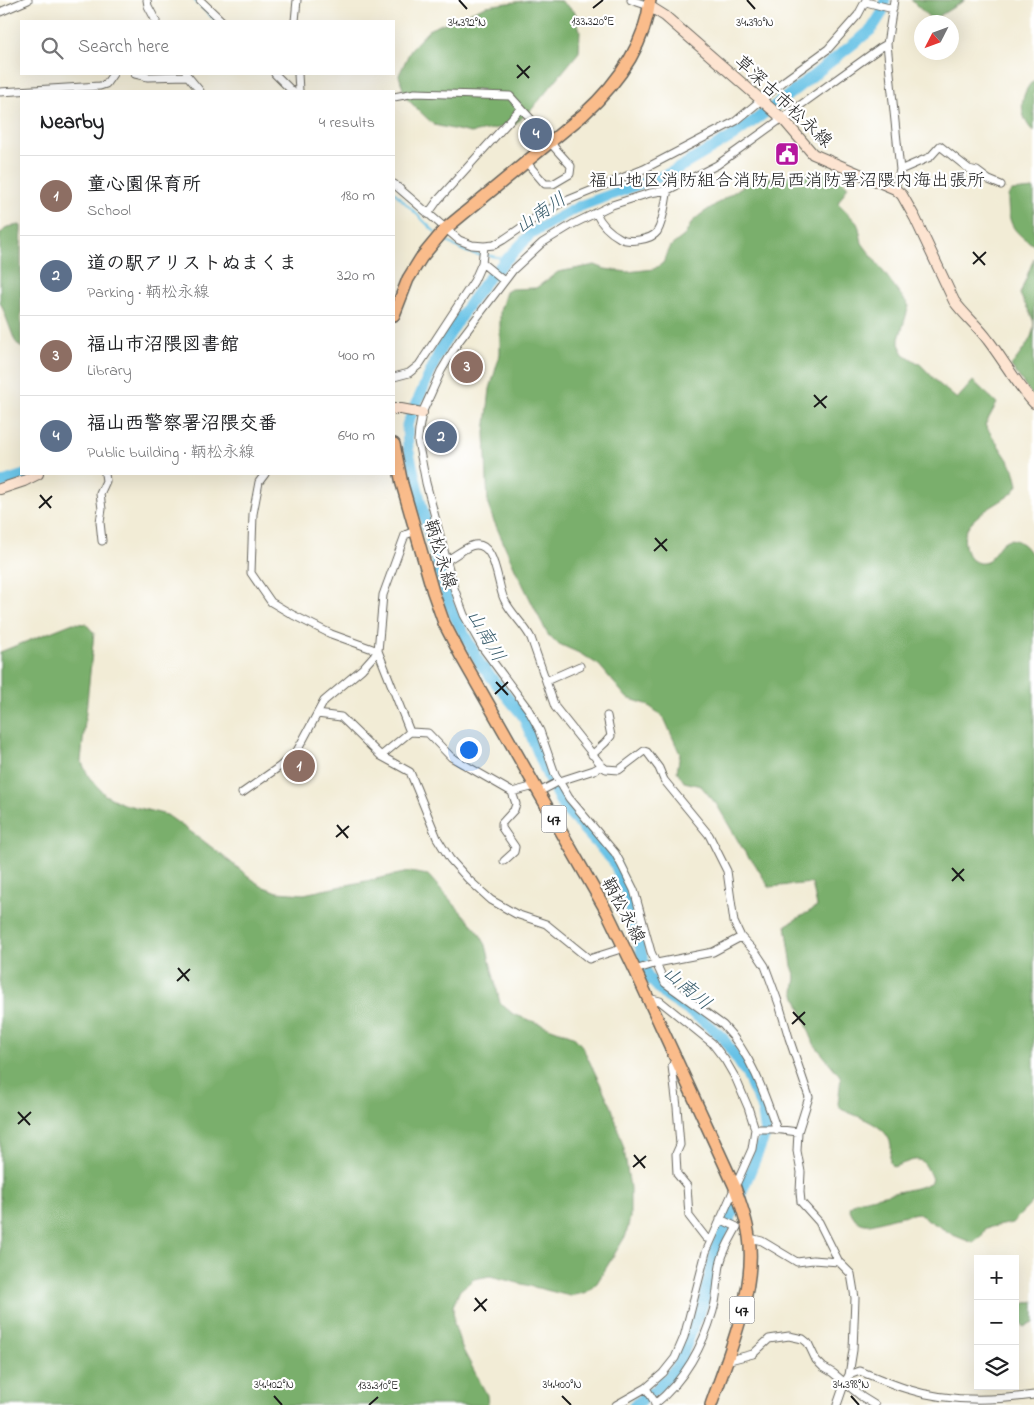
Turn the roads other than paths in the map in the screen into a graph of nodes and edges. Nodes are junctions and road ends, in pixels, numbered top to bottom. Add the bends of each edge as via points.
1 (28, 0) edge
2 (147, 0) edge
3 (200, 0) edge
4 (297, 0) edge
5 (631, 0) edge
6 (894, 0) edge
7 (868, 2) edge
8 (649, 3) edge
9 (891, 8) junction
10 (0, 12) edge
11 (155, 20) edge
12 (221, 20) edge
13 (295, 20) edge
14 (887, 44) junction
15 (112, 75) edge
16 (139, 75) edge
17 (186, 75) edge
18 (276, 75) edge
19 (298, 75) edge
20 (33, 90) edge
21 (199, 90) edge
22 (291, 90) edge
23 (299, 90) edge
24 (20, 91) edge
25 (0, 92) edge
26 (395, 97) edge
27 (763, 102) junction
28 (521, 108) junction
29 (781, 118) junction
30 (552, 142) junction
31 (526, 163) junction
32 (900, 170) junction
33 (395, 185) edge
34 (1001, 185) dead end
35 (895, 189) junction
36 (668, 190) junction
37 (596, 213) junction
38 (428, 214) junction
39 (441, 233) junction
40 (484, 257) junction
41 (502, 279) junction
42 (395, 313) edge
43 (395, 378) edge
44 (1034, 403) edge
45 (398, 409) edge
46 (420, 413) junction
47 (395, 449) edge
48 (36, 475) edge
49 (104, 475) edge
50 (264, 475) edge
51 (0, 489) edge
52 (415, 531) junction
53 (102, 541) dead end
54 (447, 560) junction
55 (378, 650) junction
56 (580, 666) dead end
57 (546, 681) junction
58 (317, 714) junction
59 (607, 716) dead end
60 (410, 732) junction
61 (592, 755) junction
62 (381, 756) junction
63 (602, 766) junction
64 (558, 782) junction
65 (540, 788) junction
66 (512, 792) junction
67 (242, 793) dead end
68 (504, 861) dead end
69 (741, 937) junction
70 (624, 948) junction
71 (655, 964) junction
72 (637, 969) junction
73 (648, 998) junction
74 (676, 1059) junction
75 (757, 1129) junction
76 (775, 1129) junction
77 (798, 1132) junction
78 (735, 1187) junction
79 (722, 1220) junction
80 (750, 1238) junction
81 (711, 1239) junction
82 (839, 1262) junction
83 (726, 1361) junction
84 (849, 1375) junction
85 (845, 1382) junction
86 (647, 1389) junction
87 (1034, 1395) edge
88 (655, 1403) edge
89 (616, 1405) edge
90 (711, 1405) edge
91 (837, 1405) edge
92 (875, 1405) edge

1 - 10 street
2 - 11 street
3 - 12 street
4 - 13 street
5 - 8 street
6 - 9 street
7 - 9 street
7 - 27 street via 828,49 784,81
8 - 27 main road, 草深古市松永線
8 - 30 main road via 627,64 614,83
9 - 14 street
14 - 29 street
14 - 32 street
15 - 20 street via 106,84 100,86
16 - 17 street
17 - 21 street
18 - 22 street
19 - 23 street
24 - 25 street
26 - 28 street via 415,93 510,96
27 - 29 main road, 草深古市松永線
27 - 40 street via 736,121 674,154 541,214 494,245
28 - 30 street
28 - 38 street
29 - 35 main road, 草深古市松永線 via 813,154
29 - 36 street via 717,165
30 - 31 main road
30 - 31 street via 571,166 570,174 553,184 545,184
31 - 39 main road
32 - 34 street via 930,157 940,146 969,169
32 - 35 street
33 - 38 street
35 - 44 main road via 915,218 954,301 975,323 1019,387
36 - 37 street via 641,196
36 - 37 street via 656,232 644,240 621,239 602,225
37 - 41 street via 542,243
38 - 39 street
39 - 40 street via 472,245
39 - 42 main road via 408,279
40 - 41 street
40 - 43 street via 474,281 419,365
41 - 46 street via 458,341
45 - 46 main road
46 - 54 street via 418,441
47 - 52 main road, 鞆松永線 / 47
48 - 51 main road
49 - 53 street via 106,481 100,494
50 - 55 street via 259,482 253,514 251,573 271,602 293,616 331,634
52 - 55 street via 405,535 384,595
52 - 65 main road, 鞆松永線 / 47 via 444,623
54 - 57 street via 472,546 486,548 504,599 527,630
54 - 64 street via 464,615 482,647 528,709 540,731
55 - 58 street via 362,669 324,701
55 - 60 street
56 - 57 street
57 - 61 street via 555,707
58 - 62 street via 341,718
58 - 67 street via 297,751
59 - 61 street via 611,736
60 - 62 street
60 - 66 street via 428,733 451,757
61 - 63 street
62 - 70 street via 410,772 427,816 450,859 491,900 516,914 546,924 589,959
63 - 64 street
63 - 69 street via 619,770 647,752 664,780 709,835 728,871 734,922
64 - 65 street
64 - 71 street via 621,864 634,890
65 - 66 street
65 - 70 main road, 鞆松永線 / 47
66 - 68 street via 516,804 502,823 502,828 515,847
69 - 71 street via 713,952
69 - 77 street via 765,966 809,1097
70 - 72 main road, 鞆松永線 / 47
71 - 72 street
71 - 76 street via 665,983 723,1025 741,1047 758,1077
72 - 73 main road, 鞆松永線 / 47
73 - 74 main road, 鞆松永線 / 47
73 - 75 street via 660,1001 712,1043 736,1079
74 - 78 main road, 鞆松永線 / 47
74 - 81 street via 672,1066 680,1145 676,1154 677,1174 688,1186 689,1216 706,1238
75 - 76 street
75 - 78 street
76 - 77 street
77 - 82 street via 801,1202 819,1222
78 - 79 street
78 - 80 main road, 鞆松永線 / 47
79 - 81 street
79 - 88 street via 737,1227 721,1261 714,1310 700,1345 682,1376
80 - 82 street via 762,1241 797,1262
80 - 83 main road, 鞆松永線 / 47 via 751,1268 747,1292
81 - 86 street via 684,1337 675,1358
82 - 84 street via 851,1274 855,1298
83 - 85 street via 753,1354 769,1339 789,1336 808,1343 816,1360
83 - 90 main road, 鞆松永線 / 47
84 - 85 street
84 - 87 street via 860,1371 906,1389 959,1399
85 - 91 street
85 - 92 street
86 - 88 street
86 - 89 street

